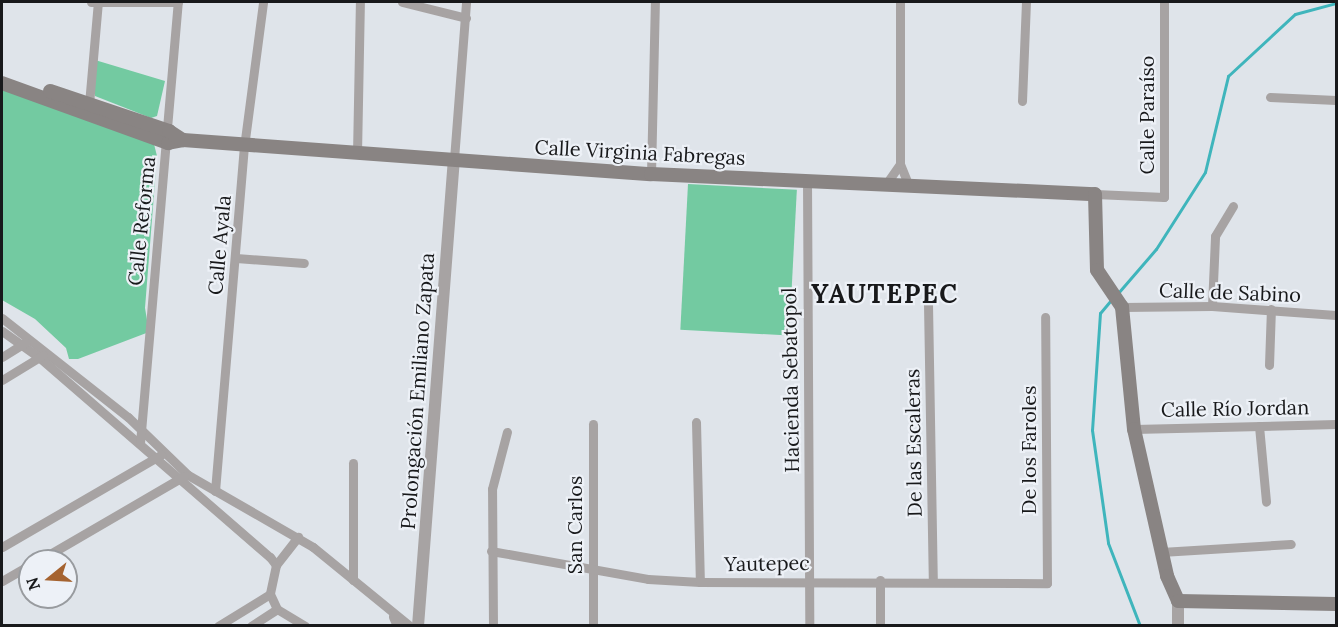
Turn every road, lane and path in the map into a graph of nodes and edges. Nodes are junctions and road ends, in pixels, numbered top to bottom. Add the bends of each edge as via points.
1 (95, 2) edge
2 (178, 2) edge
3 (263, 2) edge
4 (360, 2) edge
5 (402, 2) edge
6 (466, 2) edge
7 (655, 2) edge
8 (900, 2) edge
9 (1026, 2) edge
10 (1164, 2) edge
11 (466, 18) junction
12 (2, 74) edge
13 (2, 83) edge
14 (1270, 97) dead end
15 (1336, 100) edge
16 (1022, 101) dead end
17 (89, 104) junction
18 (168, 137) junction
19 (244, 147) junction
20 (357, 154) junction
21 (454, 159) junction
22 (900, 164) junction
23 (651, 174) junction
24 (807, 180) junction
25 (886, 184) junction
26 (909, 186) junction
27 (1095, 194) junction
28 (1233, 206) dead end
29 (236, 258) junction
30 (304, 263) dead end
31 (1120, 303) junction
32 (928, 304) dead end
33 (1212, 306) junction
34 (1270, 309) junction
35 (1336, 315) edge
36 (1045, 316) dead end
37 (2, 318) edge
38 (2, 331) edge
39 (26, 341) junction
40 (44, 355) junction
41 (2, 357) edge
42 (1269, 365) dead end
43 (2, 380) edge
44 (696, 422) dead end
45 (592, 424) dead end
46 (1336, 424) edge
47 (1258, 426) junction
48 (1134, 429) junction
49 (507, 432) dead end
50 (144, 433) junction
51 (140, 443) junction
52 (160, 456) junction
53 (353, 463) dead end
54 (184, 477) junction
55 (216, 491) junction
56 (1266, 502) dead end
57 (298, 537) junction
58 (1291, 544) dead end
59 (2, 548) edge
60 (59, 549) edge
61 (491, 551) junction
62 (1161, 552) junction
63 (276, 565) junction
64 (591, 566) junction
65 (18, 572) edge
66 (353, 580) junction
67 (810, 580) junction
68 (880, 580) junction
69 (2, 581) edge
70 (933, 581) junction
71 (700, 582) junction
72 (1047, 583) joint
73 (270, 594) junction
74 (1178, 602) junction
75 (1336, 604) edge
76 (277, 609) junction
77 (397, 621) edge
78 (218, 626) edge
79 (251, 626) edge
80 (305, 626) edge
81 (410, 626) edge
82 (418, 626) edge
83 (493, 626) edge
84 (593, 626) edge
85 (809, 626) edge
86 (880, 626) edge
87 (1178, 626) edge

1 - 2 street
1 - 17 street
2 - 18 street, Calle Reforma
3 - 19 street, Calle Ayala
4 - 20 street
5 - 11 street
6 - 11 street
7 - 23 street
8 - 22 street
9 - 16 street
10 - 27 street, Calle Paraíso via 1164,197
11 - 21 street
12 - 17 main road
13 - 18 main road
14 - 15 street
17 - 18 main road
18 - 19 main road, Calle Virginia Fabregas
18 - 50 street, Calle Reforma via 154,255
19 - 20 main road, Calle Virginia Fabregas
19 - 29 street, Calle Ayala
20 - 21 main road, Calle Virginia Fabregas
21 - 23 main road, Calle Virginia Fabregas
21 - 82 street, Prolongación Emiliano Zapata
22 - 25 street
22 - 26 street
23 - 24 main road, Calle Virginia Fabregas
24 - 25 main road, Calle Virginia Fabregas
24 - 67 street, Hacienda Sebatopol
25 - 26 main road, Calle Virginia Fabregas
26 - 27 main road, Calle Virginia Fabregas
27 - 31 main road via 1097,270
28 - 33 street via 1215,236
29 - 30 street
29 - 55 street, Calle Ayala
31 - 33 street, Calle de Sabino
31 - 48 main road
32 - 70 street, De las Escaleras
33 - 34 street, Calle de Sabino
34 - 35 street, Calle de Sabino
34 - 42 street
36 - 72 street, De los Faroles
37 - 39 street
38 - 39 street
39 - 40 street
39 - 41 street
40 - 43 street
40 - 50 street
40 - 51 street
44 - 71 street
45 - 64 street, San Carlos
46 - 47 street, Calle Río Jordan
47 - 48 street, Calle Río Jordan
47 - 56 street
48 - 62 main road
49 - 61 street via 492,489
50 - 51 street, Calle Reforma
50 - 52 street
51 - 52 street
52 - 54 street
52 - 54 street via 168,467
52 - 59 street
53 - 66 street
54 - 55 street
54 - 60 street
54 - 63 street
55 - 57 street
57 - 63 street
57 - 66 street
58 - 62 street
61 - 64 street, Yautepec
61 - 83 street
62 - 74 main road
63 - 73 street
64 - 71 street, Yautepec via 648,579
64 - 84 street, San Carlos
65 - 69 street
66 - 77 street
67 - 68 street, Yautepec
67 - 71 street, Yautepec
67 - 85 street, Hacienda Sebatopol
68 - 70 street, Yautepec
68 - 86 street
70 - 72 street, Yautepec
73 - 76 street
73 - 78 street
74 - 75 main road
74 - 87 street
76 - 79 street
76 - 80 street
77 - 81 street

